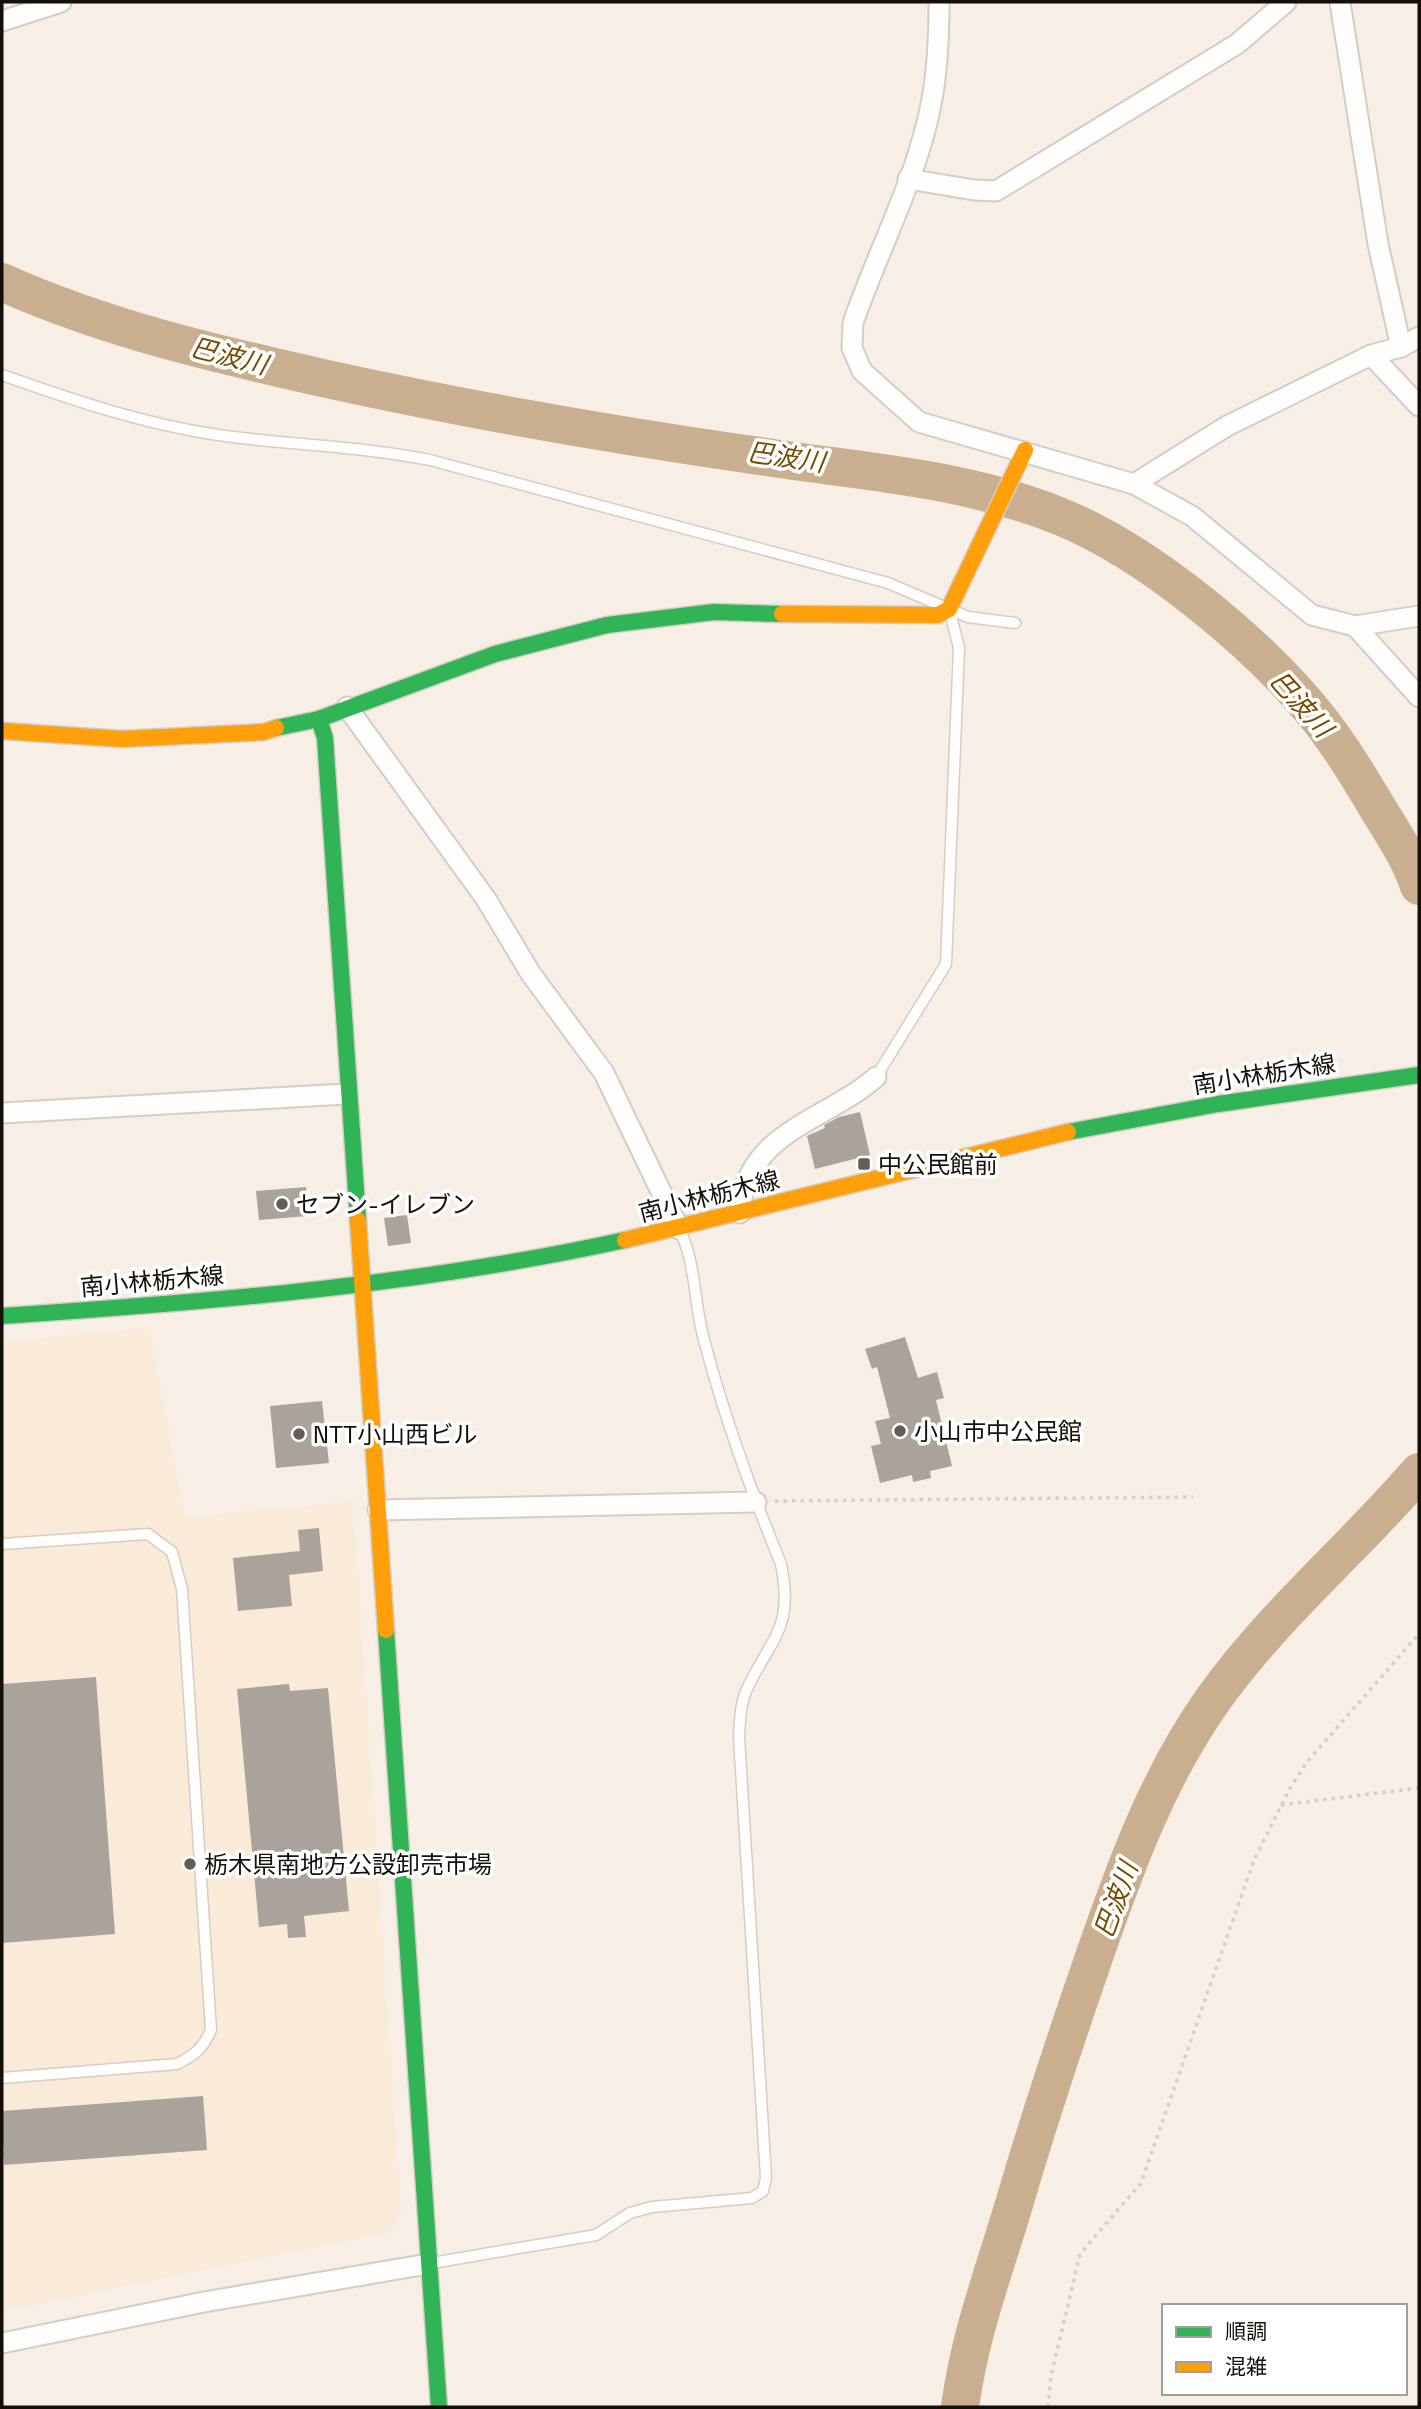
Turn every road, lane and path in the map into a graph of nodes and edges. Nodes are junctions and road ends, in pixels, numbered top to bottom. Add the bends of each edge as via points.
1 (61, 2) edge
2 (939, 2) edge
3 (1286, 2) edge
4 (1340, 2) edge
5 (2, 21) edge
6 (908, 179) junction
7 (1419, 337) edge
8 (1401, 346) junction
9 (1371, 355) junction
10 (2, 375) edge
11 (1419, 406) edge
12 (1022, 456) junction
13 (1134, 484) junction
14 (953, 603) junction
15 (1419, 616) edge
16 (1015, 623) dead end
17 (1356, 626) junction
18 (1419, 697) edge
19 (347, 707) junction
20 (319, 719) junction
21 (2, 731) edge
22 (1417, 1075) edge
23 (876, 1077) joint
24 (347, 1094) junction
25 (2, 1113) edge
26 (740, 1213) junction
27 (679, 1229) junction
28 (363, 1282) junction
29 (2, 1316) edge
30 (1193, 1497) dead end
31 (756, 1502) junction
32 (378, 1510) junction
33 (2, 1544) edge
34 (1419, 1634) edge
35 (1419, 1788) edge
36 (1281, 1805) junction
37 (2, 2078) edge
38 (428, 2264) junction
39 (2, 2343) edge
40 (439, 2407) edge
41 (1048, 2407) edge

1 - 5 street
2 - 6 street via 932,101
3 - 6 street via 1237,44 996,191
4 - 8 street via 1378,244
6 - 12 street via 853,323 852,348 862,371 919,422
7 - 8 street
8 - 9 street
9 - 11 street
9 - 13 street via 1227,426
10 - 14 lane via 100,410 216,435 430,460
12 - 13 street
12 - 14 street
13 - 17 street via 1192,516 1312,615
14 - 16 lane via 968,617
14 - 19 street via 938,615 714,611 607,625 495,654
14 - 23 lane via 959,648 946,964
15 - 17 street
17 - 18 street
19 - 20 street
19 - 27 street via 486,898 531,974 604,1073
20 - 21 street via 264,732 122,739
20 - 24 street via 324,738
22 - 26 street, 南小林栃木線 via 1257,1097 1104,1125
23 - 26 street via 777,1140 746,1181
24 - 25 street
24 - 28 street
26 - 27 street, 南小林栃木線
27 - 28 street, 南小林栃木線 via 540,1257
27 - 31 lane via 690,1256 703,1339
28 - 29 street, 南小林栃木線
28 - 32 street
30 - 31 path
31 - 32 street
31 - 38 lane via 781,1564 785,1587 785,1615 778,1638 746,1690 739,1737 765,2164 762,2191 737,2202 640,2210 580,2239
32 - 38 street
33 - 37 lane via 148,1534 172,1552 182,1589 211,2030 204,2046 177,2064
34 - 36 path via 1307,1762
35 - 36 path
36 - 41 path via 1254,1860 1141,2183 1080,2254
38 - 39 street
38 - 40 street

